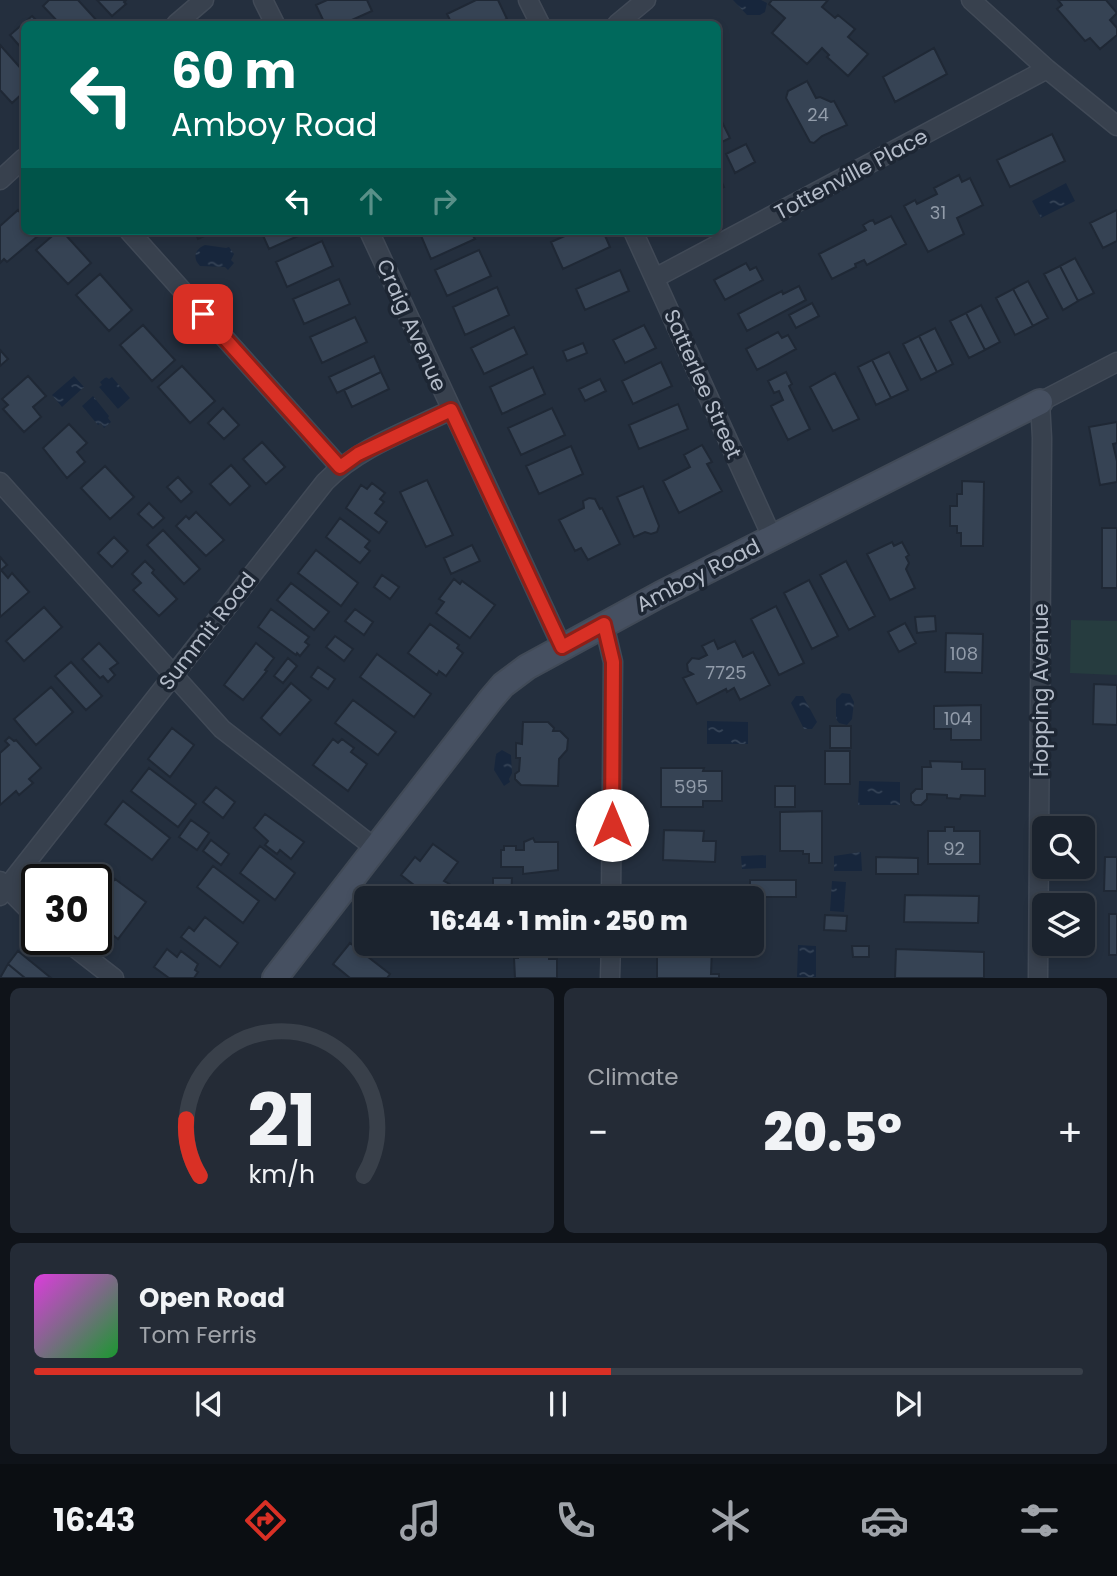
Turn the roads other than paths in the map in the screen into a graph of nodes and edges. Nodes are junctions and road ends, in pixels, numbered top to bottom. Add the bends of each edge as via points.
1 (204, 0) edge
2 (263, 0) edge
3 (528, 0) edge
4 (646, 0) edge
5 (971, 0) edge
6 (180, 21) edge
7 (274, 21) edge
8 (538, 21) edge
9 (621, 21) edge
10 (1047, 69) junction
11 (1117, 126) edge
12 (21, 161) edge
13 (0, 180) edge
14 (133, 235) edge
15 (371, 235) edge
16 (635, 235) edge
17 (654, 278) junction
18 (1117, 362) edge
19 (1040, 402) junction
20 (451, 410) junction
21 (340, 467) junction
22 (0, 482) edge
23 (772, 537) junction
24 (604, 624) junction
25 (562, 647) junction
26 (172, 676) junction
27 (374, 848) junction
28 (611, 886) edge
29 (2, 889) edge
30 (21, 905) edge
31 (84, 955) edge
32 (611, 956) edge
33 (114, 978) edge
34 (275, 978) edge
35 (610, 978) edge
36 (1038, 978) edge

1 - 6 street
2 - 7 street
3 - 8 street
4 - 9 street
5 - 10 street
10 - 11 street
10 - 17 street, Tottenville Place
12 - 13 street
14 - 21 street
15 - 20 street, Craig Avenue
16 - 17 street, Satterlee Street
17 - 23 street, Satterlee Street
18 - 19 street, Amboy Road
19 - 23 street, Amboy Road
19 - 36 street, Hopping Avenue
20 - 21 street, Summit Road
20 - 25 street, Craig Avenue
21 - 26 street, Summit Road
22 - 26 street
23 - 24 street, Amboy Road
24 - 25 street, Amboy Road
24 - 28 street via 613,662
25 - 27 street, Amboy Road via 503,685
26 - 27 street via 234,740
26 - 29 street, Summit Road
27 - 34 street, Amboy Road
29 - 30 street
31 - 33 street
32 - 35 street

